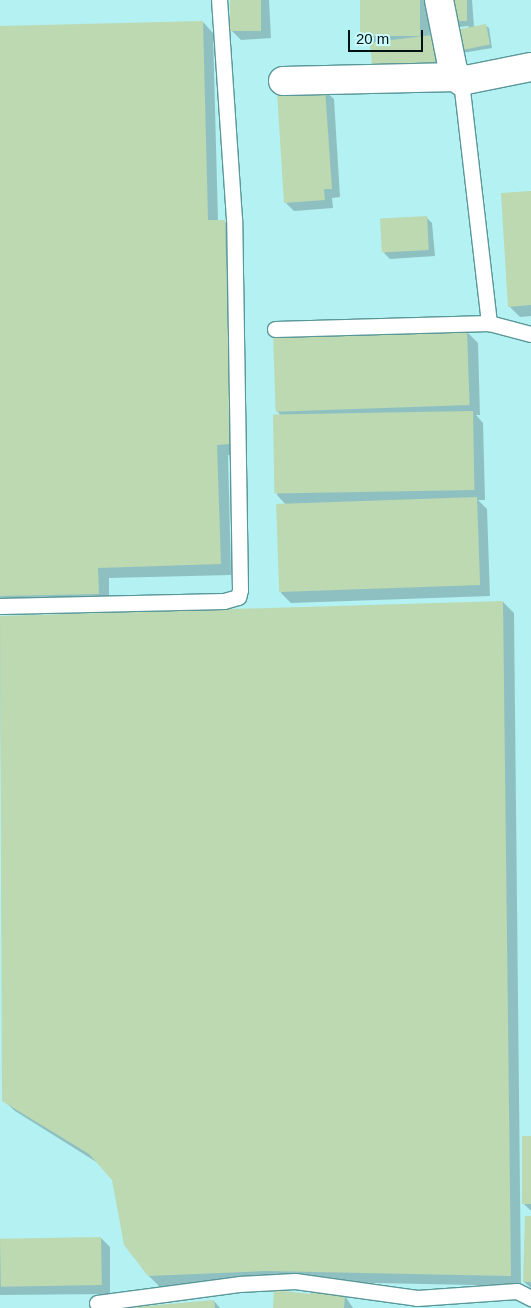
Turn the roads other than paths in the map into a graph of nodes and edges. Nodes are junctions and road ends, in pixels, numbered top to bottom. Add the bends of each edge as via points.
1 (219, 0) edge
2 (439, 0) edge
3 (531, 67) edge
4 (459, 79) junction
5 (283, 81) dead end
6 (489, 323) junction
7 (275, 329) dead end
8 (531, 334) edge
9 (0, 606) edge
10 (531, 1298) edge
11 (97, 1303) dead end

1 - 9 lane via 234,218 238,597 224,601
2 - 4 street
3 - 4 street
4 - 5 street
4 - 6 lane
6 - 7 lane
6 - 8 lane
10 - 11 lane via 517,1290 417,1298 295,1282 239,1284

